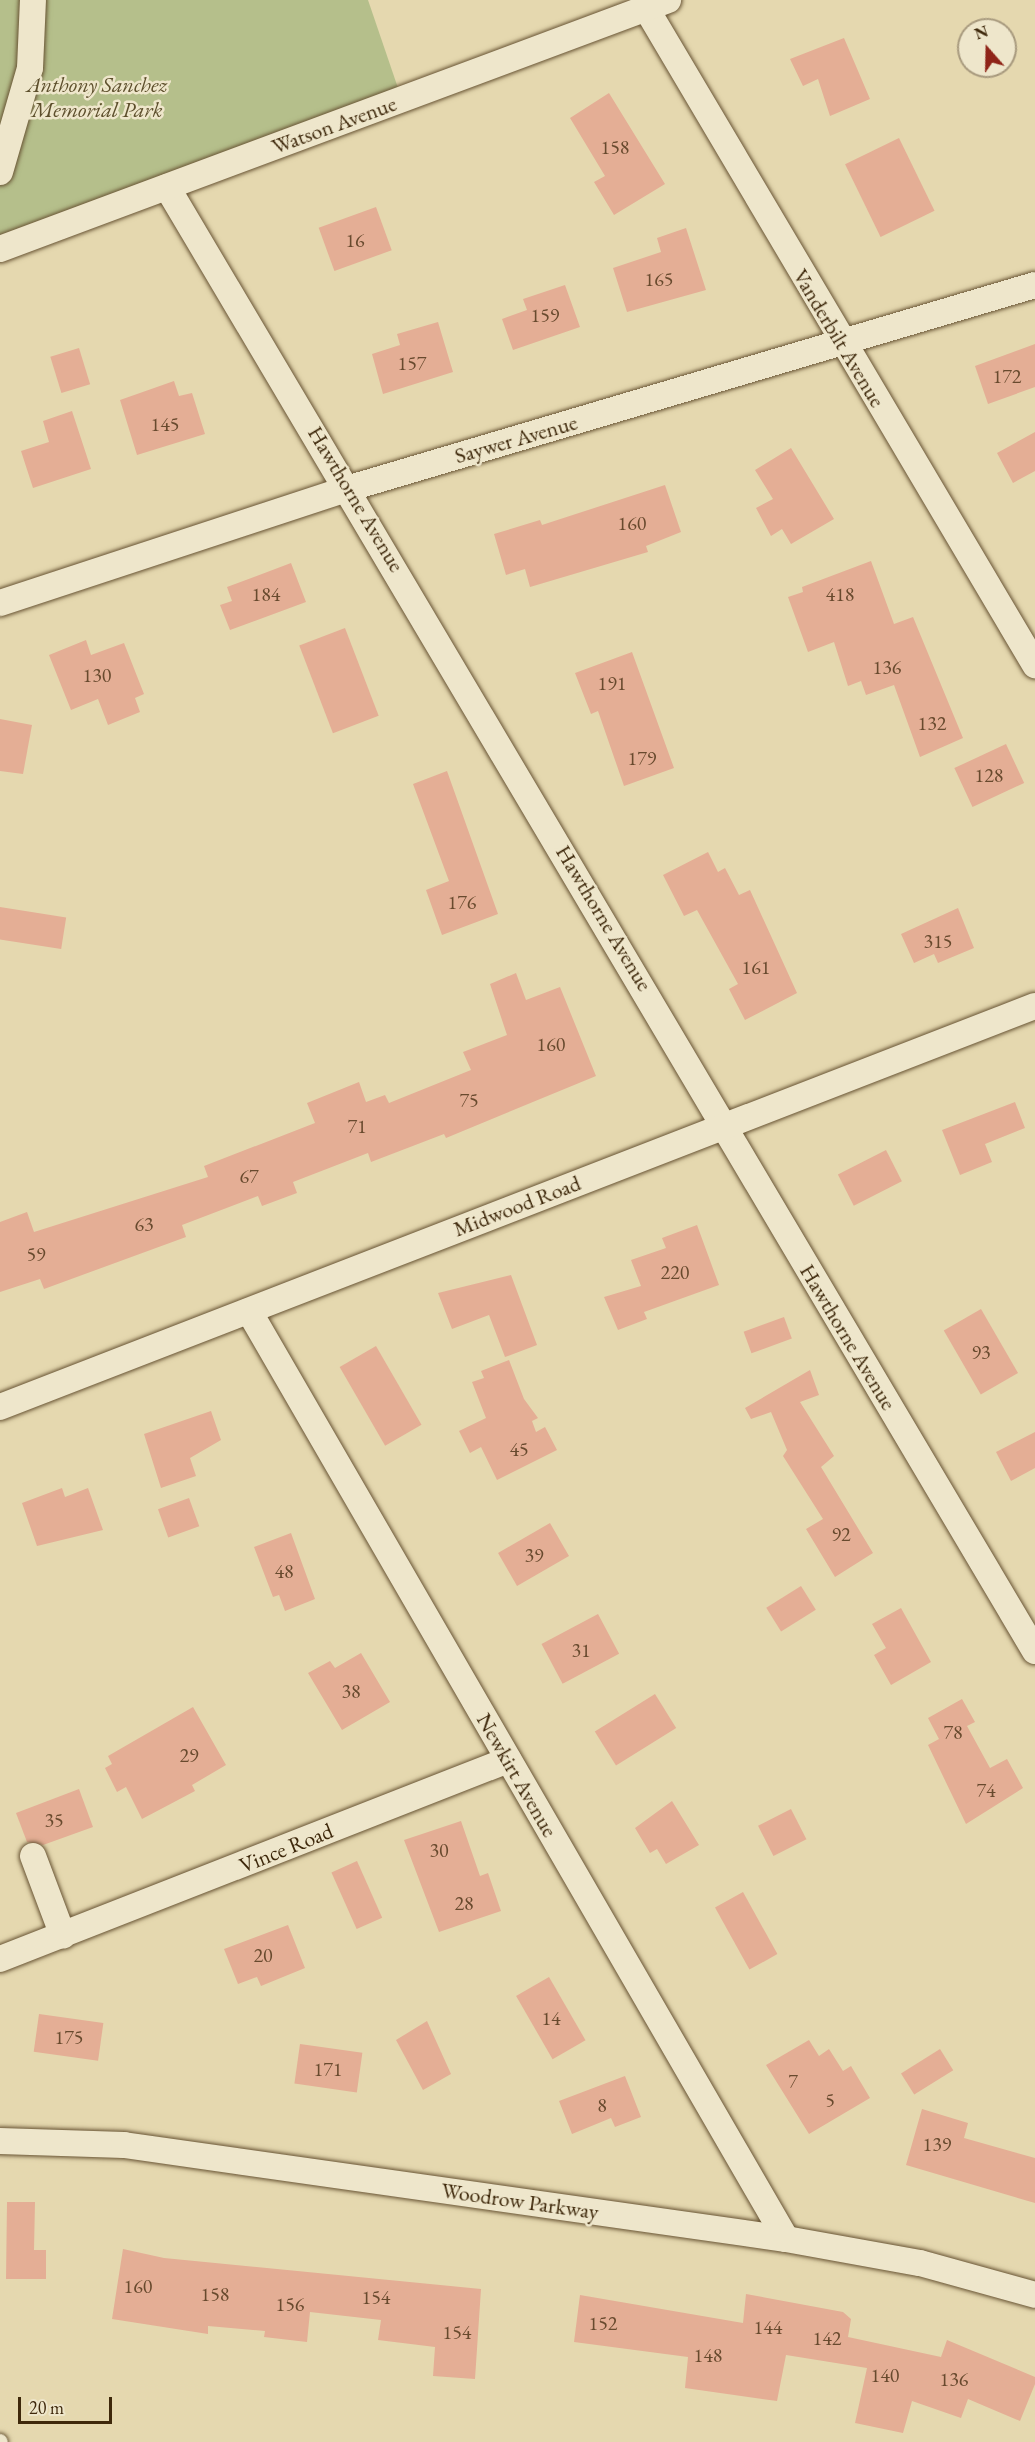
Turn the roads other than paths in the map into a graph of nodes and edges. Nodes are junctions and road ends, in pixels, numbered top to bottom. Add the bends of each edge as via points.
1 (33, 0) edge
2 (657, 4) edge
3 (0, 169) edge
4 (167, 187) junction
5 (0, 249) edge
6 (1035, 285) edge
7 (841, 343) junction
8 (350, 488) junction
9 (0, 603) edge
10 (1035, 665) edge
11 (1035, 1006) edge
12 (723, 1126) junction
13 (249, 1311) junction
14 (0, 1407) edge
15 (1035, 1651) edge
16 (508, 1760) junction
17 (33, 1856) dead end
18 (63, 1936) junction
19 (0, 1959) edge
20 (0, 2141) edge
21 (786, 2239) junction
22 (1035, 2295) edge

1 - 3 street via 30,68
2 - 4 street, Watson Avenue
2 - 7 street, Vanderbilt Avenue
4 - 5 street, Watson Avenue
4 - 8 street, Hawthorne Avenue
6 - 7 street, Saywer Avenue
7 - 8 street, Saywer Avenue
7 - 10 street, Vanderbilt Avenue
8 - 9 street, Saywer Avenue
8 - 12 street, Hawthorne Avenue
11 - 12 street, Midwood Road
12 - 13 street, Midwood Road
12 - 15 street, Hawthorne Avenue
13 - 14 street, Midwood Road
13 - 16 street, Newkirt Avenue
16 - 18 street, Vince Road
16 - 21 street, Newkirt Avenue
17 - 18 street
18 - 19 street, Vince Road
20 - 21 street, Woodrow Parkway via 124,2145
21 - 22 street, Woodrow Parkway via 920,2263

